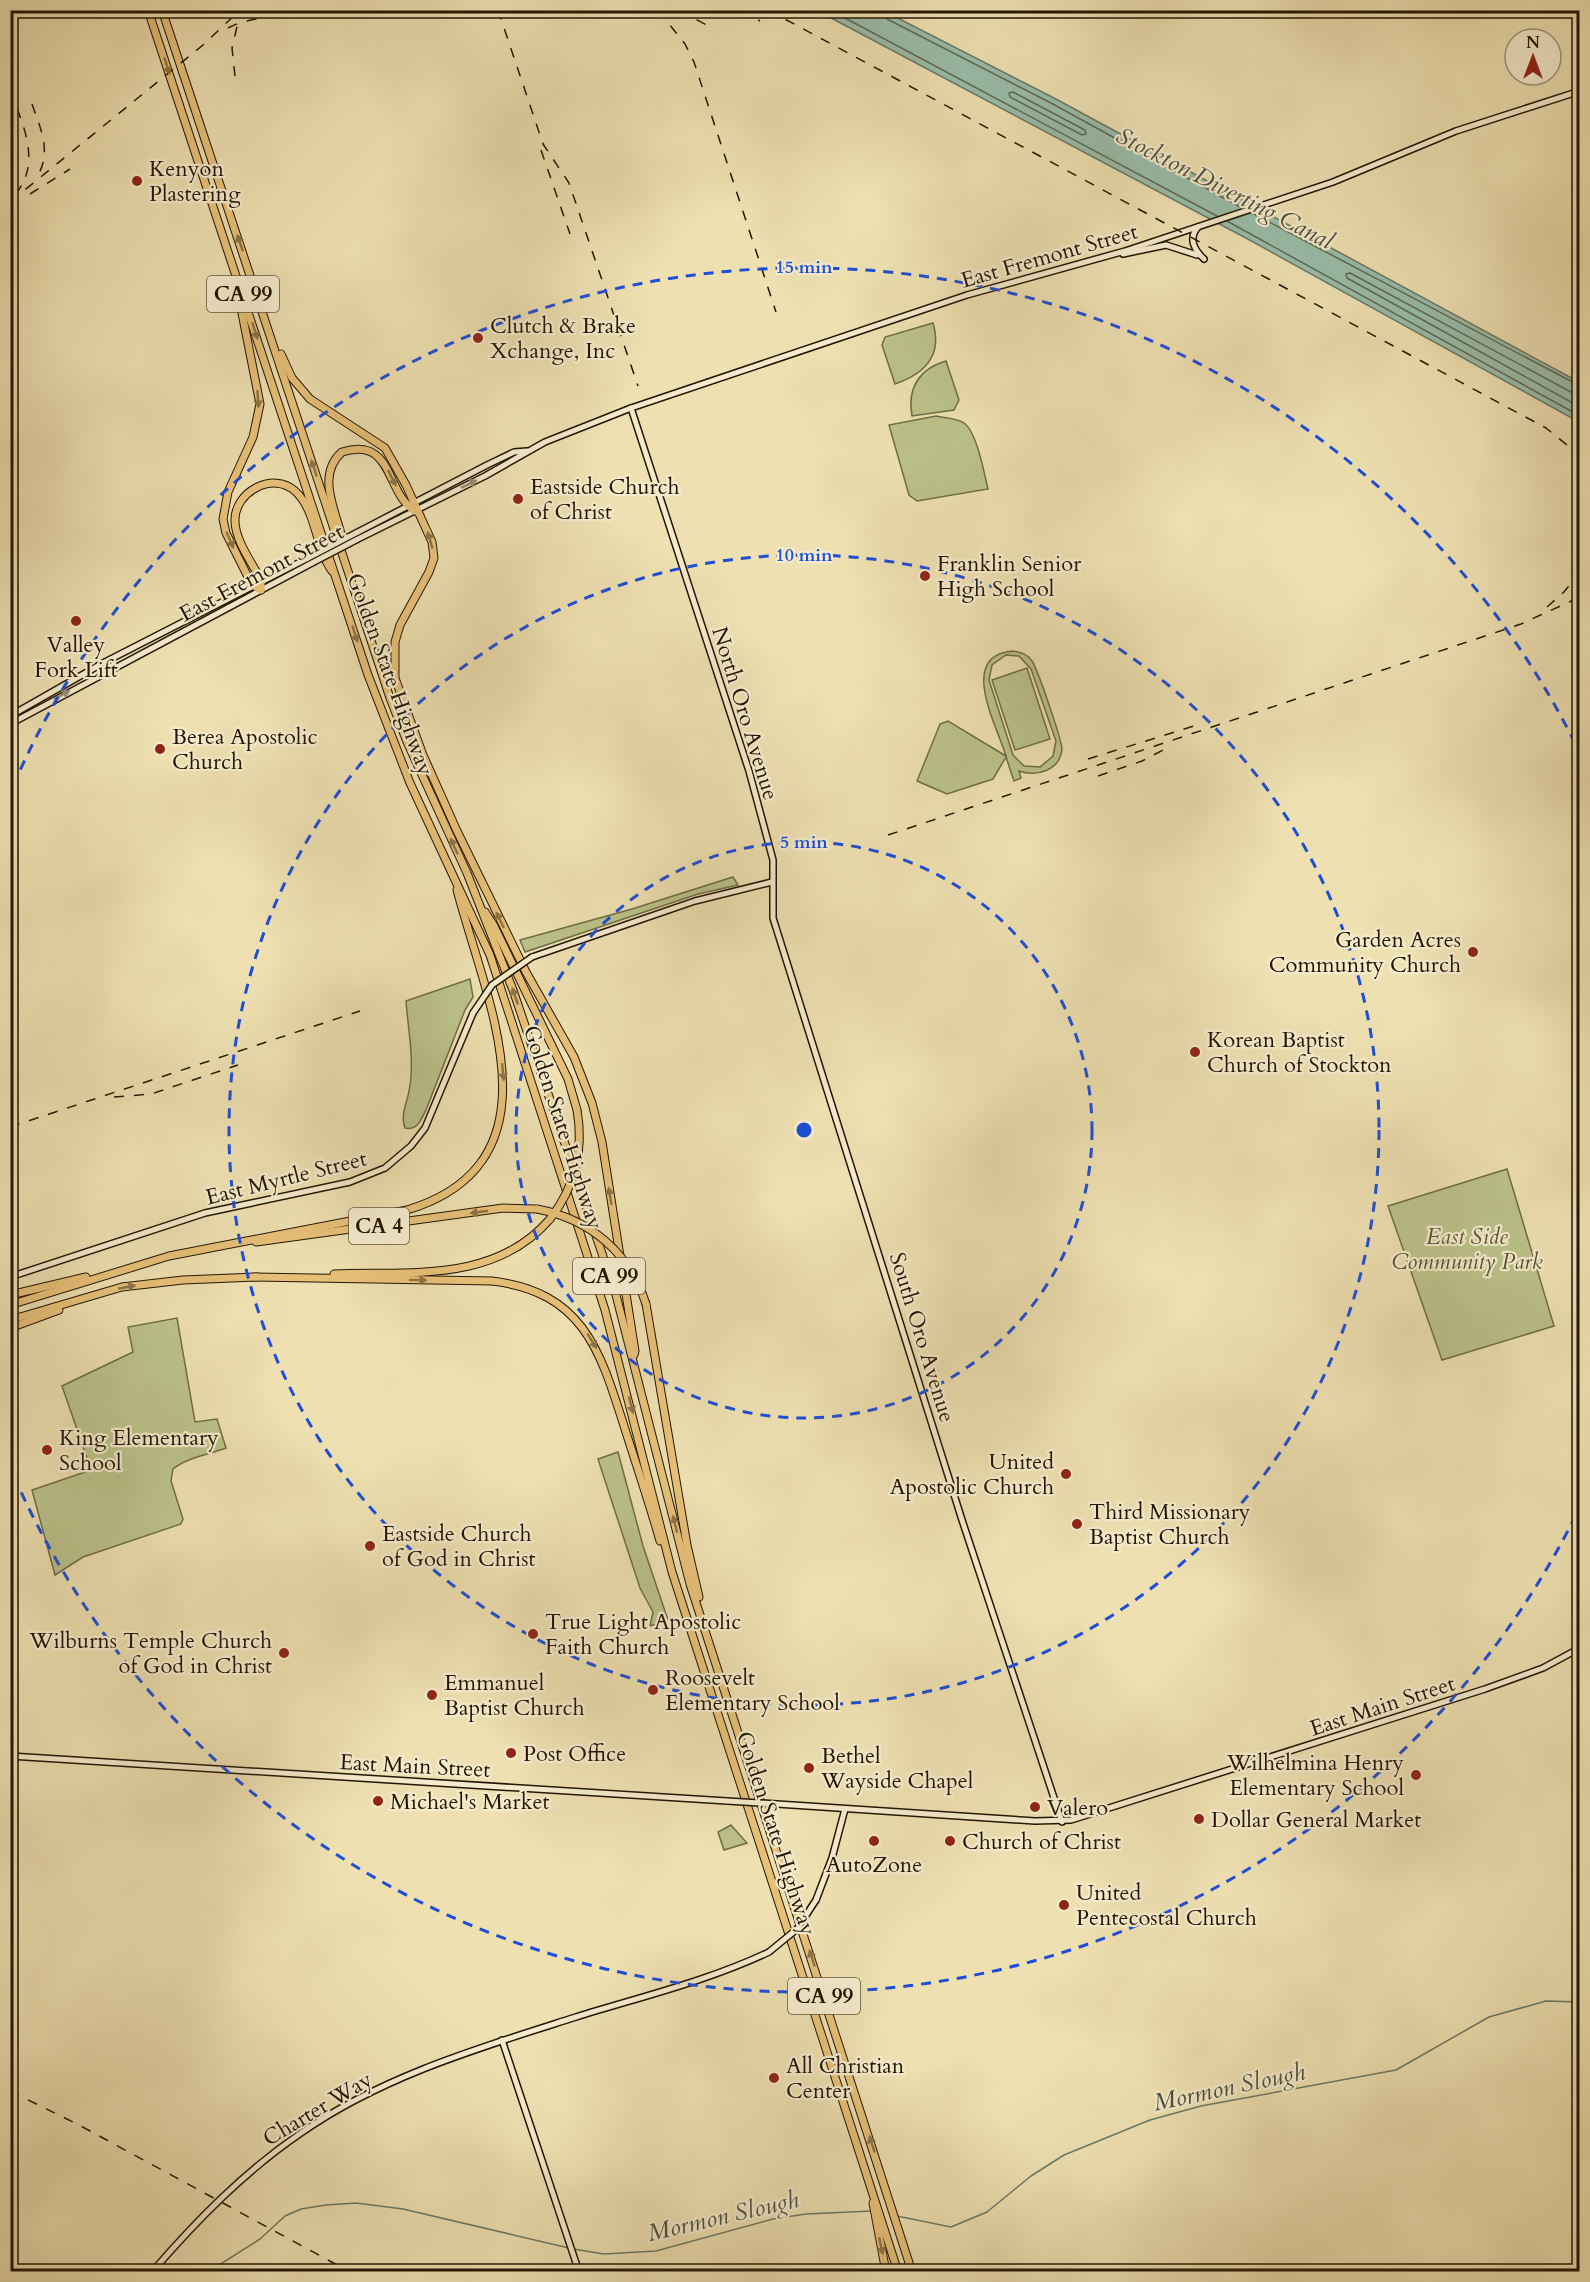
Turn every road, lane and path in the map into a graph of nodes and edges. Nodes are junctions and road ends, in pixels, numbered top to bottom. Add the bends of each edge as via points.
1 (148, 10) edge
2 (162, 10) edge
3 (1580, 91) edge
4 (1200, 226) junction
5 (1197, 255) dead end
6 (1103, 257) junction
7 (231, 259) junction
8 (1204, 259) dead end
9 (259, 302) junction
10 (631, 408) junction
11 (527, 452) junction
12 (414, 501) junction
13 (406, 505) junction
14 (416, 511) junction
15 (339, 543) junction
16 (310, 560) junction
17 (337, 578) junction
18 (261, 580) junction
19 (252, 585) junction
20 (261, 590) junction
21 (141, 643) junction
22 (144, 650) junction
23 (10, 716) edge
24 (10, 724) edge
25 (452, 873) junction
26 (772, 882) junction
27 (476, 900) junction
28 (809, 1032) joint
29 (221, 1246) junction
30 (135, 1265) junction
31 (10, 1276) edge
32 (254, 1277) junction
33 (101, 1292) junction
34 (10, 1295) edge
35 (10, 1305) edge
36 (10, 1320) edge
37 (10, 1328) edge
38 (633, 1357) junction
39 (672, 1572) junction
40 (1580, 1648) edge
41 (714, 1661) junction
42 (10, 1756) edge
43 (845, 1809) junction
44 (1062, 1822) junction
45 (502, 2040) junction
46 (879, 2221) junction
47 (577, 2268) edge
48 (152, 2271) edge
49 (886, 2271) edge
50 (898, 2271) edge
51 (912, 2271) edge

1 -> 7 highway, Golden State Highway / CA 99
9 -> 2 highway, Golden State Highway / CA 99
3 - 4 main road, East Fremont Street via 1456,131 1355,174
4 - 6 main road, East Fremont Street
4 - 8 main road via 1192,240
5 - 6 main road via 1166,245
6 - 10 main road, East Fremont Street via 966,295
7 -> 17 highway, Golden State Highway / CA 99
7 -> 19 highway via 260,404 253,437 228,492 224,519 226,533
9 - 12 highway via 296,384 314,403 385,448
15 -> 9 highway, Golden State Highway / CA 99
10 - 11 main road, East Fremont Street
10 - 26 main road, North Oro Avenue via 748,771 773,860
11 - 12 main road, East Fremont Street via 514,452
14 -> 11 main road, East Fremont Street
12 - 13 main road, East Fremont Street
12 - 14 highway
13 - 14 highway
15 -> 13 highway via 341,534 328,472 342,452 361,449 377,455
13 - 16 main road, East Fremont Street, bridge
14 - 16 main road, East Fremont Street, bridge
38 -> 14 highway via 634,1340 602,1142 592,1103 574,1057 526,972 457,831 395,678 395,642 400,626 434,558 432,542
27 -> 15 highway, Golden State Highway / CA 99 via 407,742
16 - 18 main road, East Fremont Street
16 - 20 main road, East Fremont Street
17 - 18 highway via 299,496 285,485 274,483 247,493 235,517 237,531
17 -> 25 highway, Golden State Highway / CA 99 via 387,726
18 - 19 main road, East Fremont Street
18 - 20 highway
19 - 20 highway
19 - 21 main road, East Fremont Street
20 - 22 main road, East Fremont Street
21 - 22 main road
21 - 23 main road, East Fremont Street
24 -> 22 main road, East Fremont Street
25 -> 29 highway via 502,1058 503,1106 488,1149 463,1180 441,1197 419,1206
25 -> 39 highway, Golden State Highway / CA 99 via 490,955 605,1310
26 - 28 main road, North Oro Avenue via 773,918
26 - 31 main road, East Myrtle Street, bridge via 695,901 532,957 492,985 472,1013 425,1128 385,1168 350,1182 205,1213
27 - 32 highway, bridge via 494,926 568,1079 580,1139 576,1168 566,1195 535,1236 511,1253 477,1266
38 -> 27 highway, Golden State Highway / CA 99 via 616,1295 513,990
28 - 44 main road, South Oro Avenue via 962,1520
29 - 30 highway, CA 4
41 -> 29 highway, CA 4, bridge via 687,1545 646,1304 630,1268 610,1244 584,1224 562,1215 537,1209 503,1209
30 - 34 highway
30 - 35 highway, CA 4
33 -> 32 highway via 162,1281
32 -> 39 highway via 492,1281 524,1287 557,1304 585,1330 602,1358
33 - 36 highway
33 - 37 highway
41 -> 38 highway, Golden State Highway / CA 99 via 690,1584
39 - 46 highway, Golden State Highway / CA 99 via 874,2195
40 - 44 main road, East Main Street via 1543,1668 1494,1686
51 -> 41 highway, Golden State Highway / CA 99
42 - 43 main road, East Main Street, bridge
43 - 44 main road, East Main Street
43 - 45 main road, Charter Way, bridge via 816,1900 797,1929 769,1952 728,1969
45 - 47 main road
45 - 48 main road, Charter Way via 400,2079 303,2131 224,2194
46 -> 49 highway
46 - 50 highway, Golden State Highway / CA 99

